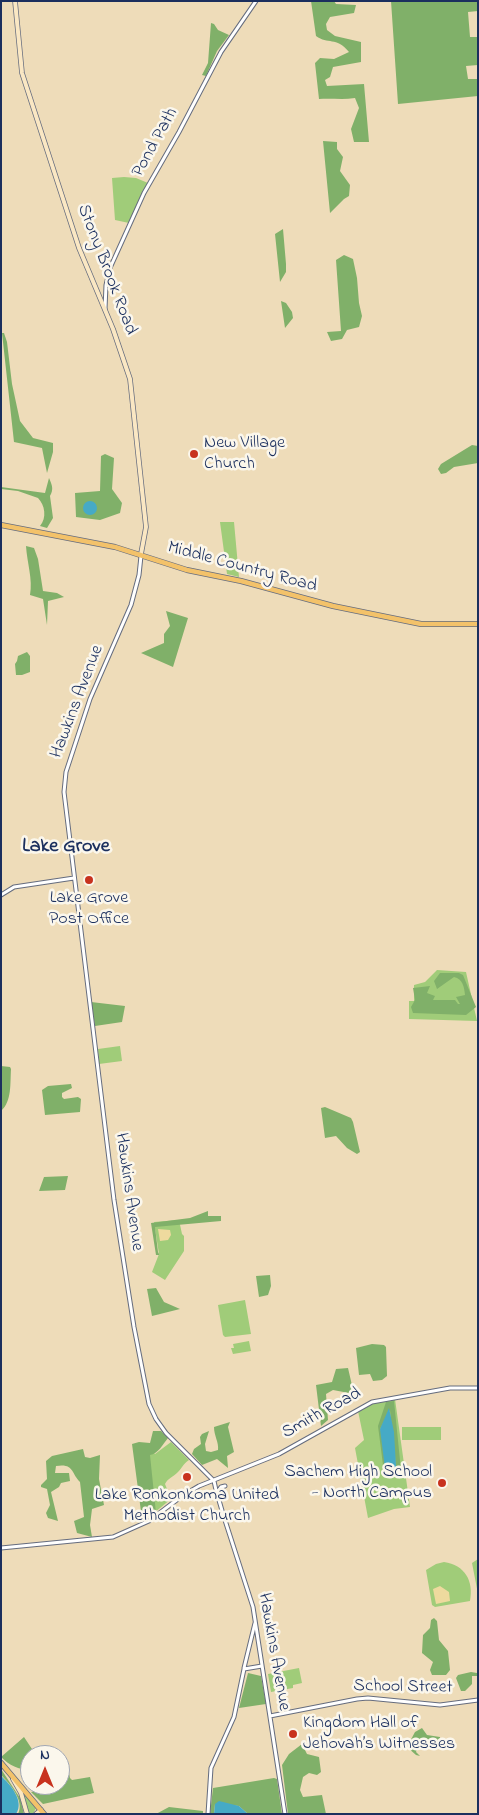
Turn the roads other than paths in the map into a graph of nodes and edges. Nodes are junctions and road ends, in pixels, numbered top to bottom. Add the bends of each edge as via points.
1 (15, 1) edge
2 (256, 1) edge
3 (105, 309) junction
4 (1, 525) edge
5 (141, 554) junction
6 (478, 624) edge
7 (74, 878) junction
8 (1, 895) edge
9 (478, 1388) edge
10 (214, 1480) junction
11 (226, 1486) dead end
12 (217, 1494) junction
13 (1, 1548) edge
14 (256, 1623) junction
15 (262, 1666) junction
16 (244, 1668) junction
17 (478, 1700) edge
18 (270, 1716) junction
19 (1, 1764) edge
20 (9, 1773) junction
21 (41, 1813) edge
22 (27, 1814) edge
23 (208, 1814) edge
24 (285, 1814) edge

1 - 3 main road, Stony Brook Road via 22,73 79,248
2 - 3 street, Pond Path via 221,52 144,192 110,268
3 - 5 main road, Stony Brook Road via 130,379 146,527
4 - 5 main road, Middle Country Road
5 - 6 main road, Middle Country Road via 187,570 333,606 421,624
5 - 7 street, Hawkins Avenue via 131,605 90,699 66,772 64,792
7 - 8 street via 27,883
7 - 10 street, Hawkins Avenue via 114,1200 149,1404 166,1433
9 - 10 street, Smith Road via 450,1388 372,1402 279,1454
10 - 12 street, Hawkins Avenue
10 - 13 street, Smith Road via 182,1496 149,1521 113,1537
11 - 12 street via 221,1487
12 - 14 street, Hawkins Avenue
14 - 15 street, Hawkins Avenue
14 - 16 street
15 - 16 street
15 - 18 street, Hawkins Avenue
16 - 23 street via 234,1717 211,1768
17 - 18 street, School Street via 440,1705 368,1698
18 - 24 street, Hawkins Avenue
19 - 20 main road
20 - 21 main road
20 - 22 main road via 21,1793

